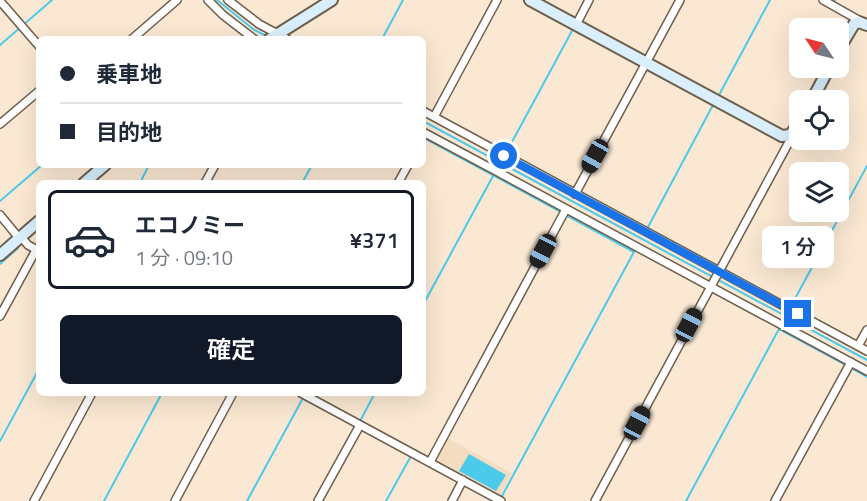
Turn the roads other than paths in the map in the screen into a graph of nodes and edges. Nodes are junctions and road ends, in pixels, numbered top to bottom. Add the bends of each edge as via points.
1 (177, 0) edge
2 (208, 0) edge
3 (228, 0) edge
4 (332, 0) edge
5 (497, 0) edge
6 (530, 0) edge
7 (589, 0) edge
8 (680, 0) edge
9 (823, 0) edge
10 (0, 1) edge
11 (865, 24) edge
12 (576, 25) junction
13 (849, 32) edge
14 (135, 36) edge
15 (250, 36) edge
16 (276, 36) edge
17 (278, 36) edge
18 (36, 42) edge
19 (646, 63) junction
20 (36, 94) edge
21 (426, 113) edge
22 (434, 117) junction
23 (0, 124) edge
24 (426, 133) edge
25 (789, 135) edge
26 (789, 142) edge
27 (503, 157) junction
28 (102, 168) edge
29 (497, 169) junction
30 (88, 180) edge
31 (574, 194) junction
32 (566, 209) junction
33 (0, 215) edge
34 (36, 224) edge
35 (20, 237) junction
36 (36, 249) edge
37 (36, 253) edge
38 (0, 255) edge
39 (718, 272) junction
40 (711, 285) junction
41 (0, 316) edge
42 (867, 330) edge
43 (858, 346) junction
44 (867, 351) edge
45 (851, 362) junction
46 (867, 371) edge
47 (90, 396) edge
48 (231, 396) edge
49 (307, 396) edge
50 (360, 424) junction
51 (430, 462) junction
52 (463, 480) junction
53 (34, 501) edge
54 (175, 501) edge
55 (318, 501) edge
56 (452, 501) edge
57 (501, 501) edge
58 (595, 501) edge
59 (775, 501) edge

1 - 14 street
2 - 15 street
3 - 16 street
4 - 17 street
5 - 22 street
6 - 12 street
7 - 12 street
8 - 19 street
9 - 11 street
10 - 18 street
11 - 13 street via 854,24
12 - 19 street
19 - 25 street via 776,133
19 - 31 street
20 - 23 street
21 - 22 street
22 - 27 street
24 - 29 street
26 - 39 street
27 - 29 street
27 - 31 street
28 - 30 street
29 - 32 street
31 - 39 street
32 - 40 street
32 - 51 street
33 - 35 street
34 - 35 street
35 - 36 street
35 - 38 street
37 - 41 street
39 - 40 street
39 - 43 street
40 - 45 street
40 - 58 street
42 - 43 street
43 - 44 street
45 - 46 street
45 - 59 street
47 - 53 street
48 - 54 street
49 - 50 street
50 - 51 street
50 - 55 street
51 - 52 street
52 - 56 street
52 - 57 street

